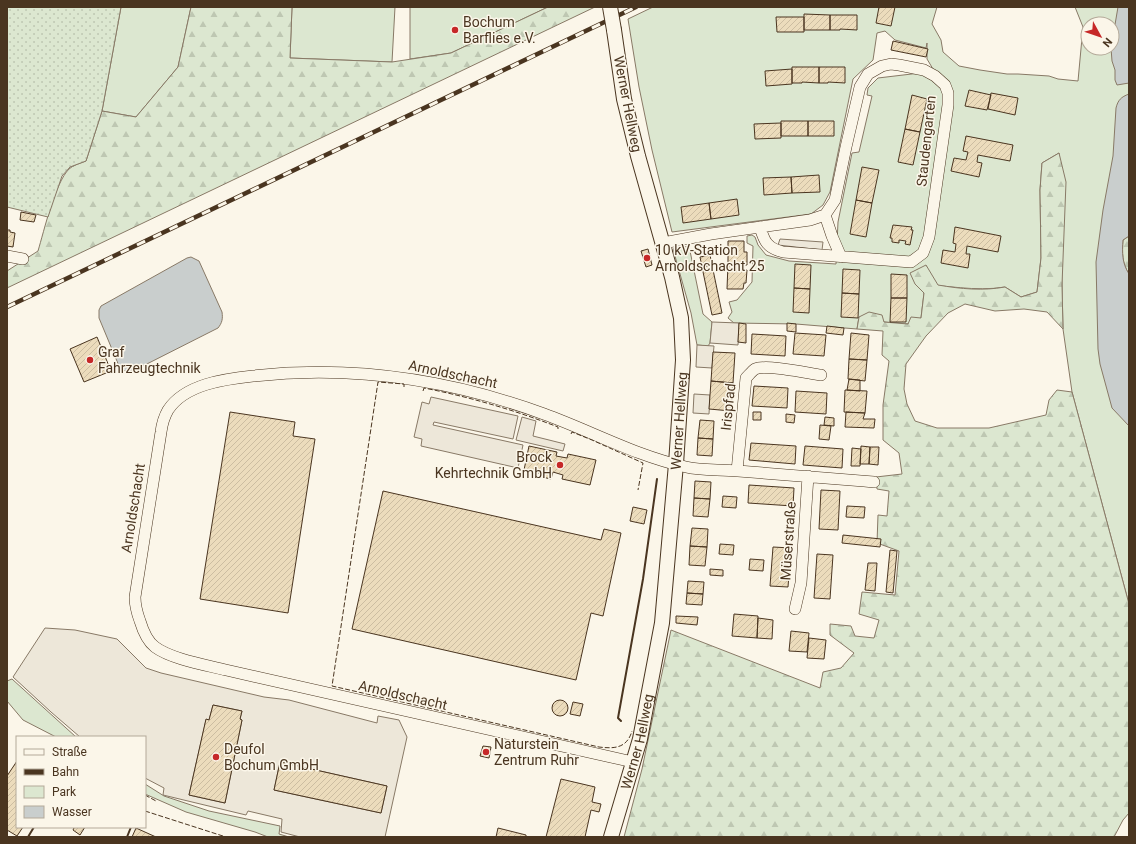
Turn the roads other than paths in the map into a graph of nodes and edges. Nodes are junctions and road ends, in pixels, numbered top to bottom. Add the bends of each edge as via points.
1 (610, 7) edge
2 (825, 215) junction
3 (760, 227) junction
4 (663, 243) junction
5 (7, 256) edge
6 (841, 257) junction
7 (23, 258) dead end
8 (821, 375) dead end
9 (676, 464) junction
10 (737, 471) junction
11 (808, 476) junction
12 (874, 482) dead end
13 (795, 609) dead end
14 (633, 762) junction
15 (611, 837) edge

1 - 4 main road, Werner Hellweg, bridge via 624,99
2 - 3 street via 810,220
2 - 6 street
2 - 6 street, Staudengarten via 835,200 857,98 868,74 882,66 899,65 924,70 941,81 948,93 948,105 929,237 923,253 911,262
3 - 4 street
3 - 6 street, Staudengarten via 764,239 776,250
4 - 9 main road, Werner Hellweg via 682,327 683,360
5 - 7 street
8 - 10 street, Irispfad via 761,367 746,378
9 - 10 street via 687,468
9 - 14 main road, Werner Hellweg via 662,623
9 - 14 street, Arnoldschacht via 638,453 572,424 521,406 441,384 352,373 280,374 226,380 188,393 168,410 163,421 136,583 135,604 142,628 154,647 164,652 226,670
10 - 11 street
11 - 12 street
11 - 13 street, Müserstraße via 801,583
14 - 15 main road, Werner Hellweg

